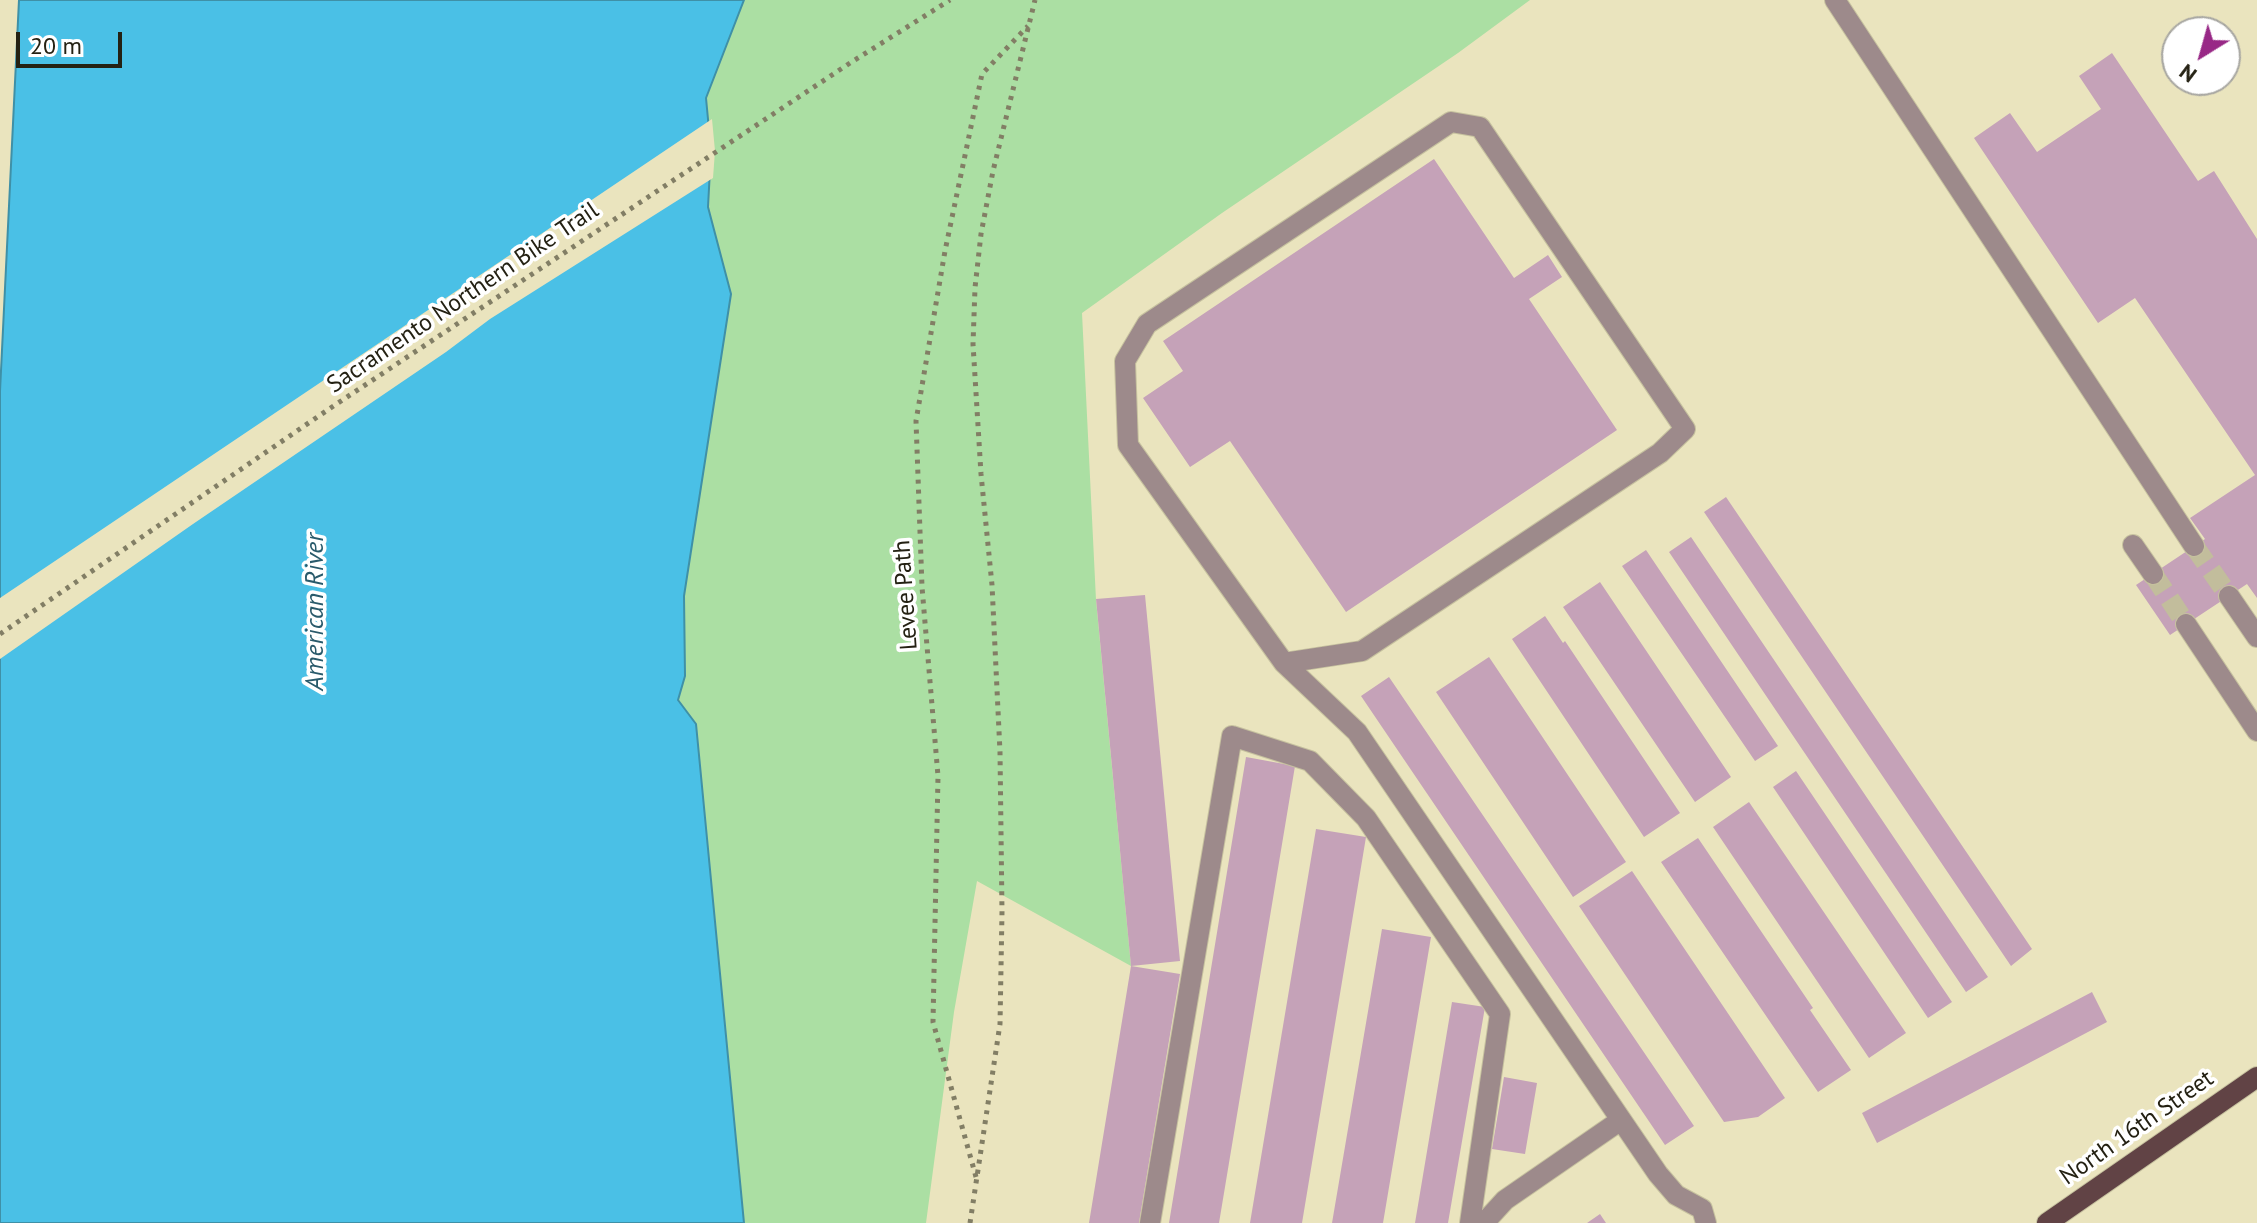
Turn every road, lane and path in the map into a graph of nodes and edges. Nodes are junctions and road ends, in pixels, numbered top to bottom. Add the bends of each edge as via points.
1 (950, 0) edge
2 (1035, 0) edge
3 (1835, 0) edge
4 (1029, 26) junction
5 (2133, 545) dead end
6 (2194, 546) tunnel mouth
7 (2153, 574) tunnel mouth
8 (2229, 596) tunnel mouth
9 (2186, 624) tunnel mouth
10 (0, 634) edge
11 (2257, 637) edge
12 (1284, 663) junction
13 (2257, 731) edge
14 (2257, 1077) edge
15 (1621, 1120) junction
16 (977, 1181) junction
17 (970, 1223) edge
18 (1150, 1223) edge
19 (1470, 1223) edge
20 (1484, 1223) edge
21 (1706, 1223) edge
22 (2047, 1223) edge

1 - 10 path, Sacramento Northern Bike Trail via 332,407
2 - 4 path, Levee Path
3 - 6 lane
4 - 16 path, Levee Path via 988,196 975,288 973,344 992,585 1002,842 1000,1024
4 - 16 path, Levee Path via 982,74 916,421 922,587 938,776 933,1022
5 - 7 lane
8 - 11 lane
9 - 13 lane
12 - 12 lane via 1128,445 1125,361 1147,324 1451,122 1480,127 1685,429 1660,453 1362,651
12 - 15 lane via 1357,732
14 - 22 main road, North 16th Street
15 - 20 lane via 1505,1200
15 - 21 lane via 1658,1174 1676,1195 1702,1209
16 - 17 path, Levee Path
18 - 19 lane via 1232,736 1310,761 1366,818 1500,1014

